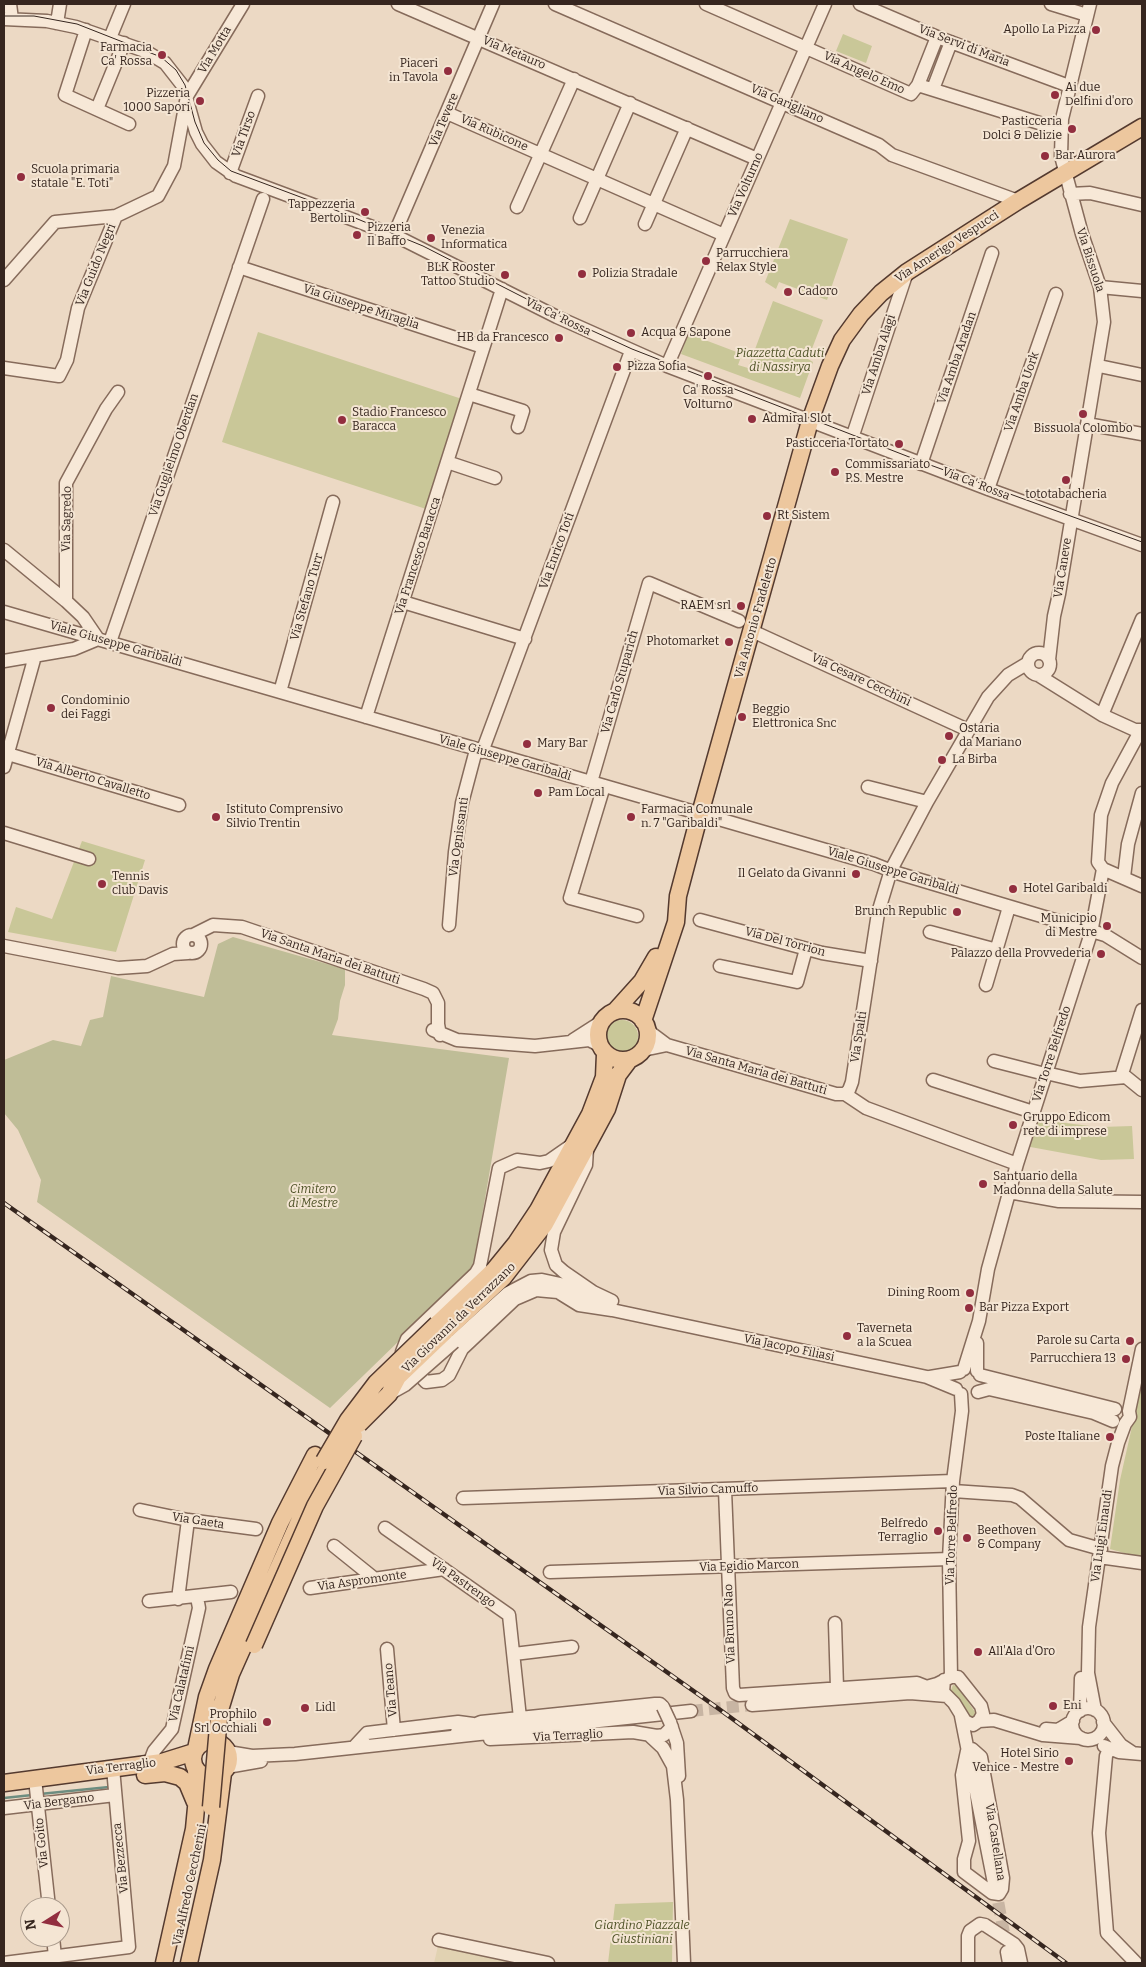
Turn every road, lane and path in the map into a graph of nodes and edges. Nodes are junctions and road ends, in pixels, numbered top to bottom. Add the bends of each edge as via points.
1 (10, 4) edge
2 (60, 4) edge
3 (124, 4) edge
4 (243, 4) edge
5 (398, 4) edge
6 (493, 4) edge
7 (555, 4) edge
8 (706, 4) edge
9 (825, 4) edge
10 (860, 4) edge
11 (1051, 4) edge
12 (1089, 9) edge
13 (8, 19) edge
14 (57, 23) junction
15 (86, 30) junction
16 (937, 37) junction
17 (110, 38) junction
18 (479, 38) junction
19 (951, 42) junction
20 (124, 43) junction
21 (806, 48) junction
22 (574, 79) junction
23 (918, 85) junction
24 (1069, 86) junction
25 (933, 89) junction
26 (187, 96) junction
27 (258, 96) dead end
28 (782, 102) junction
29 (630, 104) junction
30 (97, 109) junction
31 (447, 113) junction
32 (129, 124) dead end
33 (1052, 127) dead end
34 (1142, 127) edge
35 (687, 128) junction
36 (196, 132) junction
37 (180, 134) junction
38 (541, 154) junction
39 (757, 159) junction
40 (230, 173) junction
41 (1065, 173) junction
42 (597, 179) junction
43 (1070, 194) junction
44 (263, 199) dead end
45 (1018, 201) junction
46 (654, 204) junction
47 (1142, 205) edge
48 (517, 207) dead end
49 (116, 216) junction
50 (580, 218) dead end
51 (645, 224) dead end
52 (724, 235) junction
53 (394, 236) junction
54 (992, 253) dead end
55 (239, 268) junction
56 (907, 272) junction
57 (4, 280) edge
58 (1100, 287) junction
59 (502, 289) junction
60 (1142, 291) edge
61 (1056, 294) dead end
62 (483, 347) junction
63 (631, 351) junction
64 (667, 366) junction
65 (1099, 366) junction
66 (4, 368) edge
67 (1142, 375) edge
68 (118, 392) dead end
69 (469, 394) junction
70 (810, 420) junction
71 (1087, 424) junction
72 (518, 427) dead end
73 (1142, 434) edge
74 (852, 438) junction
75 (447, 462) junction
76 (921, 464) junction
77 (495, 478) dead end
78 (988, 489) junction
79 (334, 502) dead end
80 (1070, 519) junction
81 (1142, 545) edge
82 (4, 550) edge
83 (66, 601) junction
84 (403, 602) junction
85 (4, 612) edge
86 (1054, 616) junction
87 (1142, 619) edge
88 (739, 621) dead end
89 (752, 631) junction
90 (525, 639) junction
91 (104, 641) junction
92 (36, 656) junction
93 (4, 660) edge
94 (1049, 662) junction
95 (1033, 666) junction
96 (280, 692) junction
97 (1069, 694) junction
98 (1102, 714) junction
99 (366, 718) junction
100 (968, 730) junction
101 (1140, 732) edge
102 (479, 751) junction
103 (8, 754) junction
104 (4, 767) edge
105 (591, 782) junction
106 (604, 786) junction
107 (868, 787) dead end
108 (1142, 793) edge
109 (926, 802) junction
110 (179, 805) dead end
111 (700, 815) junction
112 (4, 833) edge
113 (89, 858) dead end
114 (1103, 869) junction
115 (891, 870) junction
116 (1125, 871) junction
117 (1142, 886) edge
118 (678, 896) junction
119 (1009, 906) junction
120 (637, 916) dead end
121 (700, 920) dead end
122 (449, 925) dead end
123 (236, 926) junction
124 (1091, 927) junction
125 (930, 932) dead end
126 (188, 943) junction
127 (4, 946) edge
128 (806, 949) junction
129 (997, 950) junction
130 (1142, 958) edge
131 (871, 961) junction
132 (720, 966) dead end
133 (986, 985) dead end
134 (1142, 1010) edge
135 (616, 1011) junction
136 (601, 1022) junction
137 (645, 1025) junction
138 (571, 1041) junction
139 (667, 1045) junction
140 (602, 1049) junction
141 (637, 1055) junction
142 (994, 1061) dead end
143 (1046, 1073) junction
144 (1121, 1077) junction
145 (933, 1080) dead end
146 (1142, 1090) edge
147 (845, 1094) junction
148 (1033, 1112) junction
149 (581, 1145) junction
150 (1017, 1164) junction
151 (1009, 1192) junction
152 (1142, 1202) edge
153 (612, 1310) junction
154 (651, 1318) junction
155 (445, 1333) junction
156 (1142, 1349) edge
157 (970, 1372) junction
158 (925, 1377) junction
159 (1138, 1380) edge
160 (376, 1383) junction
161 (958, 1391) junction
162 (978, 1392) junction
163 (1121, 1414) junction
164 (351, 1426) junction
165 (323, 1460) junction
166 (953, 1486) junction
167 (724, 1490) junction
168 (463, 1498) dead end
169 (140, 1510) dead end
170 (188, 1520) junction
171 (386, 1528) dead end
172 (256, 1529) dead end
173 (334, 1546) dead end
174 (1100, 1553) junction
175 (949, 1559) junction
176 (1142, 1563) edge
177 (728, 1566) junction
178 (444, 1570) junction
179 (550, 1572) dead end
180 (375, 1579) junction
181 (310, 1588) dead end
182 (231, 1592) dead end
183 (197, 1597) junction
184 (178, 1599) junction
185 (149, 1601) dead end
186 (835, 1623) dead end
187 (572, 1647) dead end
188 (387, 1649) dead end
189 (1088, 1650) junction
190 (514, 1654) junction
191 (948, 1679) junction
192 (927, 1687) junction
193 (837, 1688) junction
194 (910, 1693) junction
195 (947, 1696) junction
196 (207, 1697) junction
197 (752, 1705) tunnel mouth
198 (982, 1706) junction
199 (691, 1710) tunnel mouth
200 (1095, 1710) junction
201 (961, 1716) junction
202 (1076, 1716) junction
203 (520, 1718) junction
204 (978, 1722) junction
205 (1103, 1722) junction
206 (473, 1724) junction
207 (671, 1725) junction
208 (394, 1730) junction
209 (649, 1735) junction
210 (445, 1737) junction
211 (1087, 1739) junction
212 (354, 1747) junction
213 (970, 1750) junction
214 (1109, 1750) junction
215 (1137, 1753) edge
216 (170, 1760) junction
217 (195, 1760) junction
218 (226, 1760) junction
219 (149, 1764) junction
220 (116, 1773) junction
221 (4, 1783) edge
222 (39, 1790) junction
223 (115, 1795) junction
224 (677, 1800) junction
225 (204, 1807) junction
226 (4, 1808) edge
227 (994, 1883) tunnel mouth
228 (48, 1897) edge
229 (188, 1916) junction
230 (439, 1940) dead end
231 (61, 1958) edge
232 (4, 1963) edge
233 (164, 1963) edge
234 (173, 1963) edge
235 (180, 1963) edge
236 (189, 1963) edge
237 (548, 1963) edge
238 (684, 1963) edge
239 (968, 1963) edge
240 (1021, 1963) edge
241 (1136, 1963) edge

1 - 13 street
2 - 14 street
3 - 17 street
4 - 26 street, Via Motta
5 - 18 street, Via Metauro
6 - 18 street, Via Tevere
7 - 28 street, Via Garigliano
8 - 21 street, Via Angelo Emo
9 - 21 street, Via Volturno
10 - 16 street, Via Servi di Maria
11 - 12 street
12 - 24 street, Via Bissuola
13 - 14 street, Via Ca' Rossa
14 - 15 street, Via Ca' Rossa
15 - 17 street, Via Ca' Rossa
15 - 30 street via 65,95
16 - 19 street, Via Servi di Maria
16 - 23 street
17 - 20 street, Via Ca' Rossa
18 - 22 street, Via Metauro
18 - 31 street, Via Tevere
19 - 24 street, Via Servi di Maria
19 - 25 street
20 - 26 street, Via Ca' Rossa via 165,63 178,77
20 - 30 street
21 - 23 street, Via Angelo Emo via 911,94
21 - 28 street, Via Volturno
22 - 29 street, Via Metauro
22 - 38 street, Via Rubicone
23 - 25 street, Via Angelo Emo
24 - 41 street, Via Bissuola via 1061,130
25 - 33 street, Via Angelo Emo
26 - 36 street, Via Ca' Rossa
26 - 37 street
27 - 40 street, Via Tirso
28 - 39 street, Via Volturno
28 - 45 street, Via Garigliano via 879,145 892,156
29 - 35 street, Via Metauro
29 - 42 street
30 - 32 street
31 - 38 street, Via Rubicone
31 - 53 street, Via Tevere
34 - 41 main road, Via Amerigo Vespucci
35 - 39 street, Via Metauro
35 - 46 street
36 - 37 street
36 - 40 street, Via Ca' Rossa via 209,154
37 - 49 street via 174,166 158,196
38 - 42 street, Via Rubicone
38 - 48 street, Via Rubicone
39 - 52 street, Via Volturno
40 - 53 street, Via Ca' Rossa
41 - 43 street, Via Bissuola
41 - 45 main road, Via Amerigo Vespucci
42 - 46 street, Via Rubicone
42 - 50 street
43 - 47 street via 1090,193
43 - 58 street, Via Bissuola
44 - 55 street, Via Guglielmo Oberdan
45 - 56 main road, Via Amerigo Vespucci
46 - 51 street
46 - 52 street, Via Rubicone
49 - 57 street via 55,222
49 - 66 street, Via Guido Negri via 78,308 67,360 59,376
52 - 64 street, Via Volturno
53 - 59 street, Via Ca' Rossa
54 - 76 street, Via Amba Aradan
55 - 62 street, Via Giuseppe Miraglia
55 - 91 street, Via Guglielmo Oberdan
56 - 70 main road, Via Amerigo Vespucci via 881,293 842,340
56 - 74 street, Via Amba Alagi
58 - 60 street
58 - 65 street, Via Bissuola via 1104,322
59 - 62 street, Via Francesco Baracca
59 - 63 street, Via Ca' Rossa
61 - 78 street, Via Amba Uork
62 - 69 street, Via Francesco Baracca
63 - 64 street, Via Ca' Rossa
63 - 90 street, Via Enrico Toti
64 - 70 street, Via Ca' Rossa
65 - 67 street
65 - 71 street, Via Bissuola
68 - 83 street, Via Sagredo via 66,484
69 - 72 street via 523,411
69 - 75 street, Via Francesco Baracca
70 - 74 street, Via Ca' Rossa
70 - 89 main road, Via Antonio Fradeletto
71 - 73 street
71 - 80 street, Via Bissuola
74 - 76 street, Via Ca' Rossa
75 - 77 street
75 - 84 street, Via Francesco Baracca
76 - 78 street, Via Ca' Rossa
78 - 80 street, Via Ca' Rossa
79 - 96 street, Via Stefano Turr
80 - 81 street, Via Ca' Rossa
80 - 86 street, Via Caneve
82 - 83 street
83 - 91 street
84 - 90 street
84 - 99 street, Via Francesco Baracca
85 - 91 street, Viale Giuseppe Garibaldi
86 - 94 street, Via Caneve
86 - 95 street, Via Caneve
87 - 98 street
88 - 105 street, Via Carlo Stuparich via 650,583
89 - 100 street, Via Cesare Cecchini
89 - 111 main road, Via Antonio Fradeletto
90 - 102 street, Via Enrico Toti
91 - 92 street
91 - 96 street, Viale Giuseppe Garibaldi
92 - 93 street
92 - 103 street
94 - 95 street via 1045,673
94 - 95 street via 1041,654
94 - 97 street via 1056,682
95 - 97 street
95 - 100 street, Via Spalti via 996,687
96 - 99 street, Viale Giuseppe Garibaldi
97 - 98 street
98 - 101 street
99 - 102 street, Viale Giuseppe Garibaldi
100 - 109 street, Via Spalti
101 - 114 street via 1112,783 1101,815 1098,862
102 - 105 street, Viale Giuseppe Garibaldi
102 - 122 street, Via Ognissanti via 462,803
103 - 104 street
103 - 110 street, Via Alberto Cavalletto
105 - 106 street, Viale Giuseppe Garibaldi
106 - 111 street, Viale Giuseppe Garibaldi
106 - 120 street via 570,898
107 - 109 street
108 - 116 street via 1128,844
109 - 115 street, Via Spalti
111 - 115 street, Viale Giuseppe Garibaldi
111 - 118 main road
112 - 113 street
114 - 116 street
114 - 124 street, Via Torre Belfredo
115 - 119 street, Viale Giuseppe Garibaldi
115 - 131 street, Via Spalti via 878,914
116 - 117 street
118 - 135 main road via 649,969
118 - 137 main road via 676,922
119 - 124 street, Viale Giuseppe Garibaldi
119 - 129 street
121 - 128 street, Via Del Torrion
123 - 126 street, Via Santa Maria dei Battuti via 213,925
123 - 126 street via 217,930 196,953
123 - 138 street, Via Santa Maria dei Battuti via 434,993 438,1003 440,1035 457,1040 535,1046
124 - 130 street, Viale Giuseppe Garibaldi
124 - 143 street, Via Torre Belfredo
125 - 129 street
126 - 127 street, Via Santa Maria dei Battuti via 183,952 147,966 118,968
128 - 131 street, Via Del Torrion
128 - 132 street via 798,982
129 - 133 street
131 - 147 street, Via Spalti via 852,1082
134 - 144 street
135 - 136 main road
135 - 137 main road via 631,1012
136 - 138 street
136 - 140 main road via 597,1037
137 - 139 street, Via Santa Maria dei Battuti
137 - 141 main road via 648,1037
138 - 140 street via 589,1040
139 - 141 street, Via Santa Maria dei Battuti
139 - 147 street, Via Santa Maria dei Battuti
140 - 141 main road via 617,1060
140 - 149 main road, Via Giovanni da Verrazzano via 604,1077
141 - 149 main road, Via Giovanni da Verrazzano via 618,1075 607,1109
142 - 143 street
143 - 144 street via 1080,1082
143 - 148 street, Via Torre Belfredo
144 - 146 street via 1126,1077
145 - 148 street
147 - 150 street via 866,1108
148 - 150 street, Via Torre Belfredo
149 - 153 street via 549,1161 517,1160 500,1168 480,1266 408,1339 403,1358 426,1382 442,1380 449,1375 462,1349 516,1299 536,1290 558,1292 579,1304
149 - 154 street via 586,1166 554,1232 553,1258 564,1272 593,1292
149 - 155 main road, Via Giovanni da Verrazzano via 516,1243
150 - 151 street, Via Torre Belfredo
151 - 152 street via 1060,1201
151 - 157 street, Via Torre Belfredo via 988,1269
153 - 154 street
153 - 155 street via 565,1285 531,1282
154 - 158 street, Via Jacopo Filiasi
155 - 160 main road, Via Giovanni da Verrazzano, bridge
155 - 164 main road, Via Giovanni da Verrazzano, bridge via 398,1376 389,1394
156 - 159 street, Via Luigi Einaudi
157 - 158 street, Via Jacopo Filiasi
157 - 161 street via 955,1379
157 - 162 street via 982,1384
157 - 163 street
158 - 161 street, Via Jacopo Filiasi
159 - 163 street, Via Luigi Einaudi
160 - 164 main road, Via Giovanni da Verrazzano, bridge
160 - 165 main road, bridge via 344,1416
161 - 162 street via 969,1396
161 - 166 street, Via Torre Belfredo via 962,1411
162 - 163 street via 989,1390 1094,1413
163 - 174 street, Via Luigi Einaudi
164 - 165 main road
164 - 218 main road, bridge via 231,1700
165 - 196 main road via 280,1523 216,1669
165 - 225 main road via 296,1513 221,1683 211,1727
166 - 167 street, Via Silvio Camuffo
166 - 174 street, Via Silvio Camuffo via 1020,1498 1070,1540
166 - 175 street, Via Torre Belfredo
167 - 168 street, Via Silvio Camuffo
167 - 177 street, Via Bruno Nao
169 - 170 street, Via Gaeta
170 - 172 street, Via Gaeta
170 - 184 street
171 - 178 street, Via Pastrengo
173 - 180 street
174 - 176 street, Via Silvio Camuffo
174 - 189 street, Via Luigi Einaudi
175 - 177 street, Via Egidio Marcon
175 - 191 street, Via Torre Belfredo
177 - 179 street, Via Egidio Marcon
177 - 193 street, Via Bruno Nao via 732,1688 739,1695
178 - 180 street, Via Aspromonte
178 - 190 street, Via Pastrengo via 509,1615
180 - 181 street, Via Aspromonte
182 - 183 street
183 - 184 street
183 - 219 street, Via Calatafimi via 199,1608 172,1729 154,1751
184 - 185 street
186 - 193 street
187 - 190 street
188 - 208 street, Via Teano
189 - 200 street, Via Luigi Einaudi via 1089,1686
189 - 202 street, Via Luigi Einaudi via 1083,1656
190 - 203 street, Via Pastrengo
191 - 192 street
191 - 195 street, Via Torre Belfredo via 942,1689
191 - 198 street via 961,1679
192 - 193 street via 917,1683
192 - 194 street
194 - 195 street
194 - 197 street
195 - 201 street
196 - 216 main road via 186,1741
196 - 217 main road
198 - 202 street via 1050,1730 1058,1730
198 - 204 street, Via Castellana
199 - 210 street, Via Terraglio
200 - 202 street via 1088,1709
200 - 205 street
201 - 204 street via 968,1723
201 - 213 street, Via Castellana
202 - 211 street via 1074,1731
203 - 206 street, Via Terraglio
203 - 207 street, Via Terraglio, bridge via 660,1704
204 - 211 street via 994,1720 1043,1735
204 - 213 street, Via Castellana
205 - 211 street via 1101,1732
205 - 215 street via 1121,1745
206 - 208 street, Via Terraglio via 458,1722
206 - 210 street, Via Terraglio
207 - 209 street, Via Terraglio via 664,1735
207 - 224 street via 680,1759
208 - 212 street, Via Terraglio via 367,1733
209 - 210 street, Via Terraglio via 633,1732 498,1739
209 - 224 street via 663,1748 673,1766
210 - 212 street, Via Terraglio
211 - 214 street
212 - 218 street, Via Terraglio
213 - 213 street, Via Castellana via 962,1774 969,1841 964,1872 992,1893 999,1894 1003,1878 981,1757
213 - 227 street, Via Castellana
214 - 215 street
214 - 241 street via 1098,1833 1107,1933
216 - 217 main road, Via Terraglio
216 - 219 main road, Via Terraglio
217 - 218 main road via 210,1778
217 - 218 main road via 203,1743 211,1741 219,1743
217 - 220 main road, Via Terraglio via 169,1768
217 - 225 main road
218 - 236 main road via 212,1860
219 - 220 main road, Via Terraglio
220 - 222 main road, Via Terraglio via 64,1780
220 - 223 street, Via Bezzecca
220 - 225 main road via 165,1773 180,1777
221 - 222 main road, Via Terraglio
222 - 223 street, Via Bergamo
222 - 226 street, Via Bergamo
222 - 228 street, Via Goito
223 - 231 street, Via Bezzecca via 129,1947
224 - 238 street
225 - 229 main road, Via Alfredo Ceccherini
225 - 233 main road
229 - 234 main road, Via Alfredo Ceccherini
229 - 235 main road, Via Alfredo Ceccherini
230 - 237 street
231 - 232 street
239 - 240 street via 968,1936 970,1930 980,1924 1014,1944

